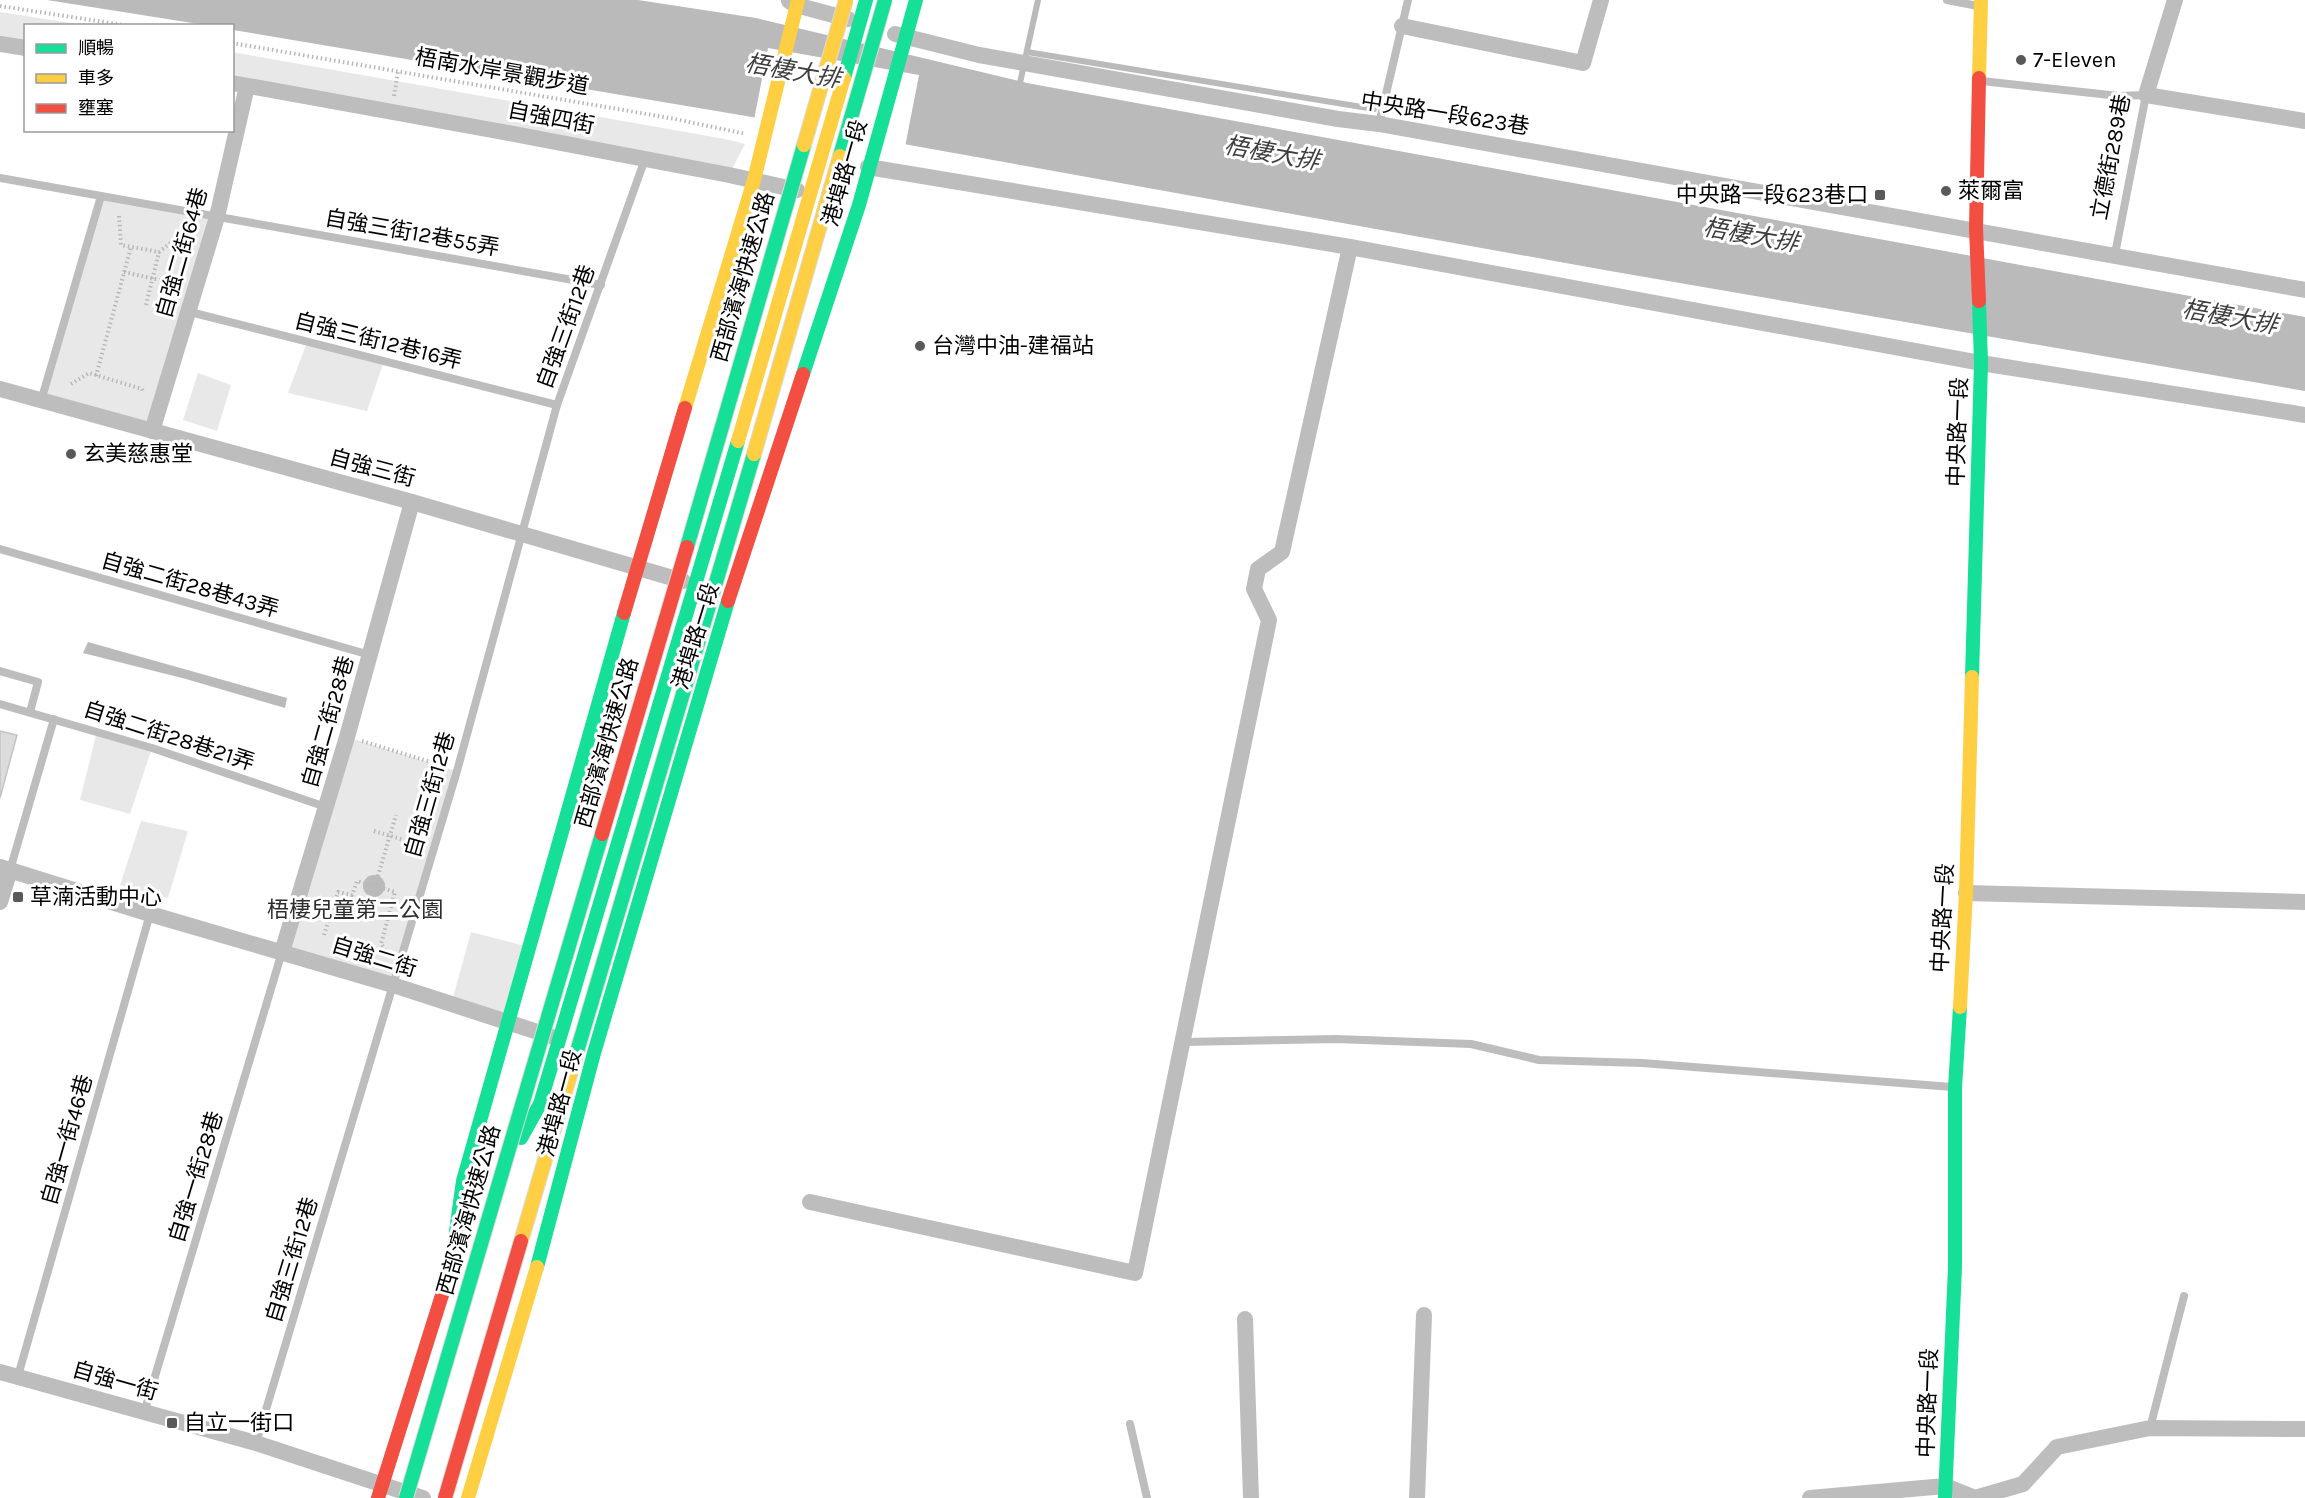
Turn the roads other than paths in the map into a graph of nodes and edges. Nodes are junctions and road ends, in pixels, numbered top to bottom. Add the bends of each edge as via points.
1 (825, 0) edge
2 (846, 0) edge
3 (866, 0) edge
4 (885, 0) edge
5 (916, 0) edge
6 (1407, 0) edge
7 (1601, 0) edge
8 (1947, 0) edge
9 (2175, 0) edge
10 (794, 2) edge
11 (1981, 4) edge
12 (860, 22) junction
13 (818, 23) dead end
14 (893, 23) dead end
15 (1402, 26) junction
16 (907, 38) junction
17 (0, 44) edge
18 (887, 46) dead end
19 (24, 48) edge
20 (1979, 80) junction
21 (240, 84) edge
22 (2146, 95) junction
23 (234, 119) edge
24 (2305, 121) edge
25 (1379, 124) junction
26 (232, 132) edge
27 (645, 159) junction
28 (868, 167) junction
29 (774, 172) dead end
30 (0, 178) edge
31 (754, 180) junction
32 (812, 193) junction
33 (767, 195) dead end
34 (101, 196) junction
35 (859, 205) junction
36 (217, 217) junction
37 (1976, 228) junction
38 (1350, 247) junction
39 (2115, 254) junction
40 (602, 285) junction
41 (817, 287) dead end
42 (2305, 290) edge
43 (189, 312) junction
44 (1981, 363) junction
45 (0, 389) edge
46 (41, 400) junction
47 (557, 405) junction
48 (2305, 415) edge
49 (706, 429) dead end
50 (152, 431) junction
51 (411, 502) junction
52 (522, 534) junction
53 (690, 535) junction
54 (729, 539) junction
55 (0, 549) edge
56 (637, 568) junction
57 (696, 585) junction
58 (730, 595) junction
59 (370, 655) junction
60 (0, 671) edge
61 (0, 704) edge
62 (30, 712) junction
63 (54, 719) junction
64 (327, 807) junction
65 (5, 868) edge
66 (1966, 893) junction
67 (0, 902) edge
68 (2305, 902) edge
69 (150, 914) junction
70 (282, 952) junction
71 (395, 978) junction
72 (507, 1023) junction
73 (560, 1039) junction
74 (1184, 1042) junction
75 (594, 1053) junction
76 (1955, 1088) junction
77 (540, 1104) junction
78 (810, 1202) dead end
79 (451, 1267) junction
80 (530, 1288) junction
81 (2184, 1296) dead end
82 (1424, 1315) dead end
83 (1245, 1319) dead end
84 (0, 1372) edge
85 (18, 1376) junction
86 (144, 1413) junction
87 (1130, 1424) dead end
88 (2150, 1428) junction
89 (2305, 1429) edge
90 (256, 1443) junction
91 (380, 1491) edge
92 (1945, 1492) edge
93 (406, 1498) edge
94 (423, 1498) edge
95 (445, 1498) edge
96 (468, 1498) edge
97 (1147, 1498) edge
98 (1251, 1498) edge
99 (1418, 1498) edge
100 (1810, 1498) edge

1 - 13 main road
2 - 53 main road, 西部濱海快速公路, bridge
3 - 12 main road, 港埠路一段
4 - 54 main road, bridge
5 - 16 main road, 港埠路一段
6 - 15 lane
7 - 15 street via 1583,63
8 - 11 lane
9 - 22 street, 立德街289巷
10 - 12 street, 中央路一段623巷
10 - 31 main road, 港埠路一段
11 - 20 main road
12 - 16 street, 中央路一段623巷
12 - 32 main road, 港埠路一段
14 - 18 main road
15 - 25 lane
16 - 25 street, 中央路一段623巷
16 - 28 main road, 港埠路一段
17 - 19 street
20 - 22 lane via 2119,96
20 - 37 main road
21 - 23 street, 自強二街64巷
21 - 27 street, 自強四街
22 - 24 street
22 - 39 lane, 立德街289巷
25 - 37 street, 中央路一段623巷
26 - 36 street, 自強二街64巷
27 - 31 street, 自強四街
27 - 40 lane, 自強三街12巷
28 - 35 main road, 港埠路一段
28 - 38 street
29 - 33 main road
30 - 34 lane, 自強三街12巷55弄
31 - 32 street, 自強四街
31 - 56 main road, 港埠路一段
32 - 35 street, 自強四街
32 - 57 main road, 港埠路一段
34 - 36 lane, 自強三街12巷55弄
34 - 46 lane
35 - 58 main road, 港埠路一段
36 - 40 lane, 自強三街12巷55弄
36 - 43 street, 自強二街64巷
37 - 39 street, 中央路一段623巷
37 - 44 main road, 中央路一段
38 - 44 street
38 - 74 street via 1282,552 1258,568 1254,589 1269,620
39 - 42 street, 中央路一段623巷
40 - 47 lane, 自強三街12巷
41 - 54 main road, bridge via 755,493
43 - 47 lane, 自強三街12巷16弄
43 - 50 street, 自強二街64巷
44 - 48 street
44 - 66 main road, 中央路一段
45 - 46 street, 自強三街
46 - 50 street, 自強三街
47 - 52 lane, 自強三街12巷
49 - 53 main road, bridge
50 - 51 street, 自強三街
51 - 52 street, 自強三街
51 - 59 street, 自強二街28巷
52 - 56 street, 自強三街
52 - 71 lane, 自強三街12巷
53 - 93 main road, 西部濱海快速公路, bridge
54 - 95 main road, bridge
55 - 59 lane, 自強二街28巷43弄
56 - 57 street, 自強三街
56 - 72 main road, 港埠路一段
57 - 58 street, 自強三街
57 - 73 main road, 港埠路一段
58 - 75 main road, 港埠路一段
59 - 64 street, 自強二街28巷
60 - 62 lane via 38,682
61 - 62 lane, 自強二街28巷21弄
62 - 63 lane, 自強二街28巷21弄
63 - 64 lane, 自強二街28巷21弄
63 - 65 lane
64 - 70 street, 自強二街28巷
65 - 67 street
65 - 69 street, 自強二街
66 - 68 street
66 - 76 main road, 中央路一段
69 - 70 street, 自強二街
69 - 85 lane, 自強一街46巷
70 - 71 street, 自強二街
70 - 86 lane, 自強一街28巷
71 - 72 street, 自強二街
71 - 90 lane, 自強三街12巷
72 - 73 street, 自強二街
72 - 79 main road, 港埠路一段 via 463,1181
73 - 75 street, 自強二街
73 - 77 main road, 港埠路一段
74 - 76 lane via 1336,1039 1471,1044 1539,1060 1642,1063
74 - 78 street via 1135,1273
75 - 80 main road, 港埠路一段
76 - 92 main road, 中央路一段 via 1955,1267
77 - 79 main road, 港埠路一段
77 - 80 main road, 港埠路一段
79 - 91 main road, 港埠路一段
80 - 96 main road, 港埠路一段
81 - 88 lane
82 - 99 street
83 - 98 street
84 - 85 street, 自強一街
85 - 86 street, 自強一街
86 - 90 street, 自強一街
87 - 97 lane
88 - 89 street
88 - 92 street via 2057,1447 2023,1484 1975,1498
90 - 91 street, 自強一街
91 - 94 street, 自強一街
92 - 100 street

